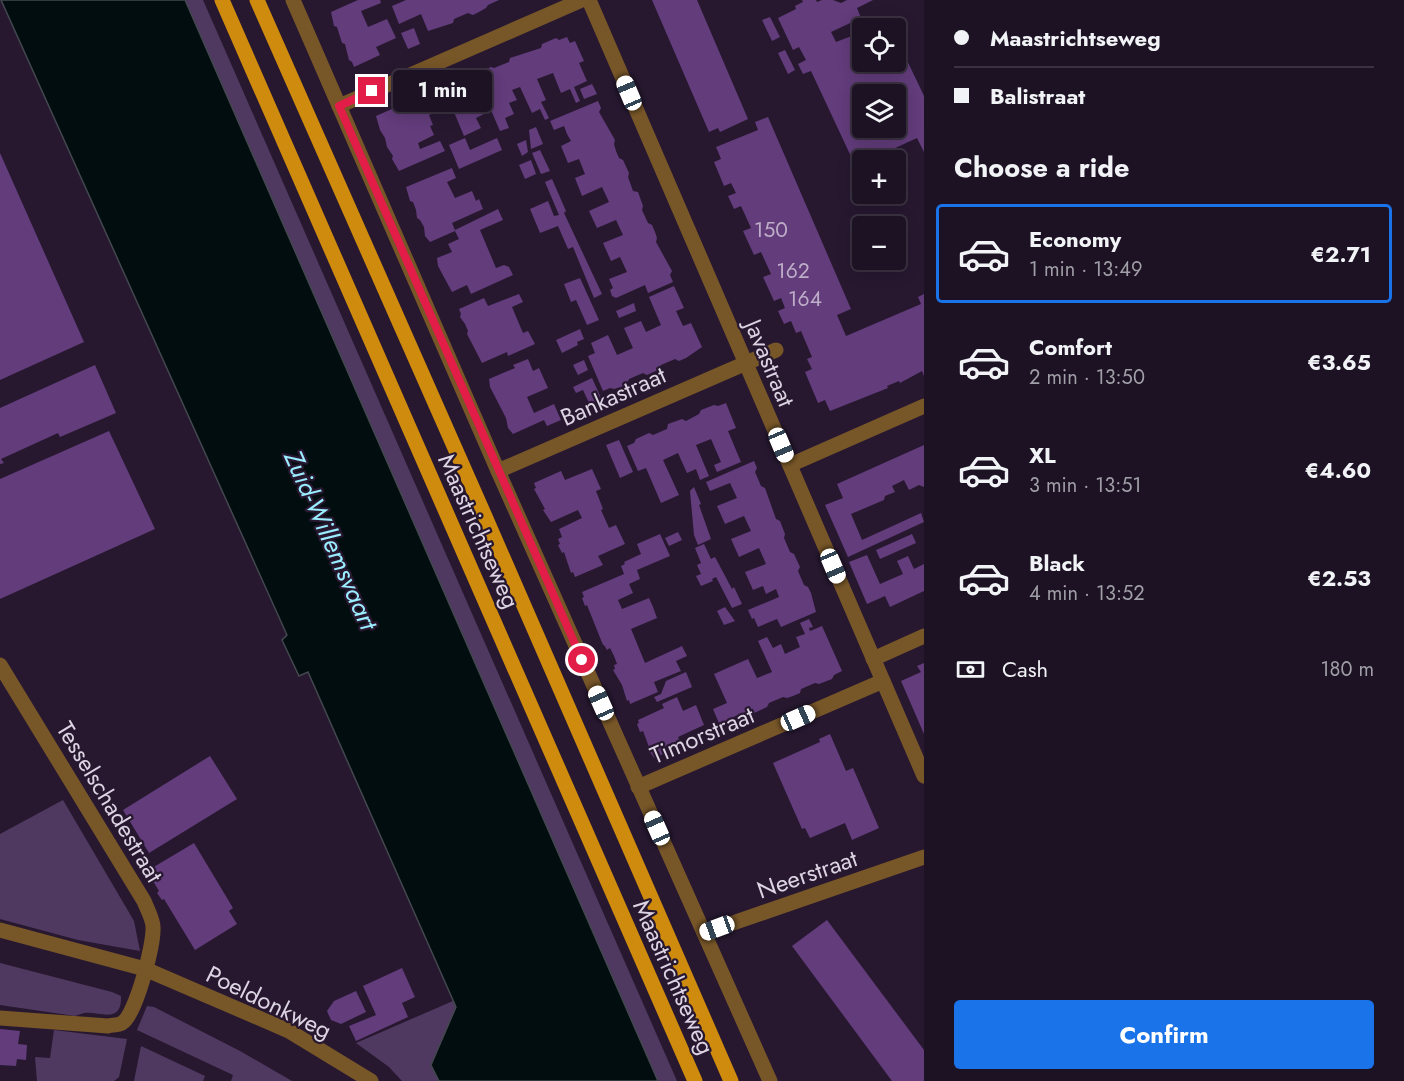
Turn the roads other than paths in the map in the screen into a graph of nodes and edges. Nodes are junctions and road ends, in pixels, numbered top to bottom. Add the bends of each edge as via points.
1 (222, 0) edge
2 (257, 0) edge
3 (293, 0) edge
4 (582, 0) edge
5 (589, 0) edge
6 (339, 106) junction
7 (776, 350) dead end
8 (746, 363) junction
9 (924, 406) edge
10 (790, 465) junction
11 (498, 471) junction
12 (924, 636) edge
13 (873, 659) junction
14 (0, 665) edge
15 (883, 681) junction
16 (924, 776) edge
17 (638, 787) junction
18 (924, 857) edge
19 (0, 930) edge
20 (704, 933) junction
21 (145, 969) junction
22 (0, 1018) edge
23 (371, 1081) edge
24 (695, 1081) edge
25 (731, 1081) edge
26 (770, 1081) edge

1 - 24 main road, Maastrichtseweg
2 - 25 main road, Maastrichtseweg
3 - 6 street, Maastrichtseweg
4 - 6 street
5 - 8 street, Javastraat
6 - 11 street, Maastrichtseweg
7 - 8 street, Bankastraat
8 - 10 street, Javastraat
8 - 11 street, Bankastraat
9 - 10 street
10 - 13 street, Javastraat
11 - 17 street, Maastrichtseweg
12 - 13 street
13 - 15 street, Javastraat
14 - 21 street, Tesselschadestraat via 144,901 153,925 152,948
15 - 16 street, Javastraat
15 - 17 street, Timorstraat
17 - 20 street, Maastrichtseweg
18 - 20 street, Neerstraat
19 - 21 street, Poeldonkweg
20 - 26 street, Maastrichtseweg
21 - 22 street, Tesselschadestraat via 131,1012 122,1023 108,1026
21 - 23 street, Poeldonkweg via 289,1031

